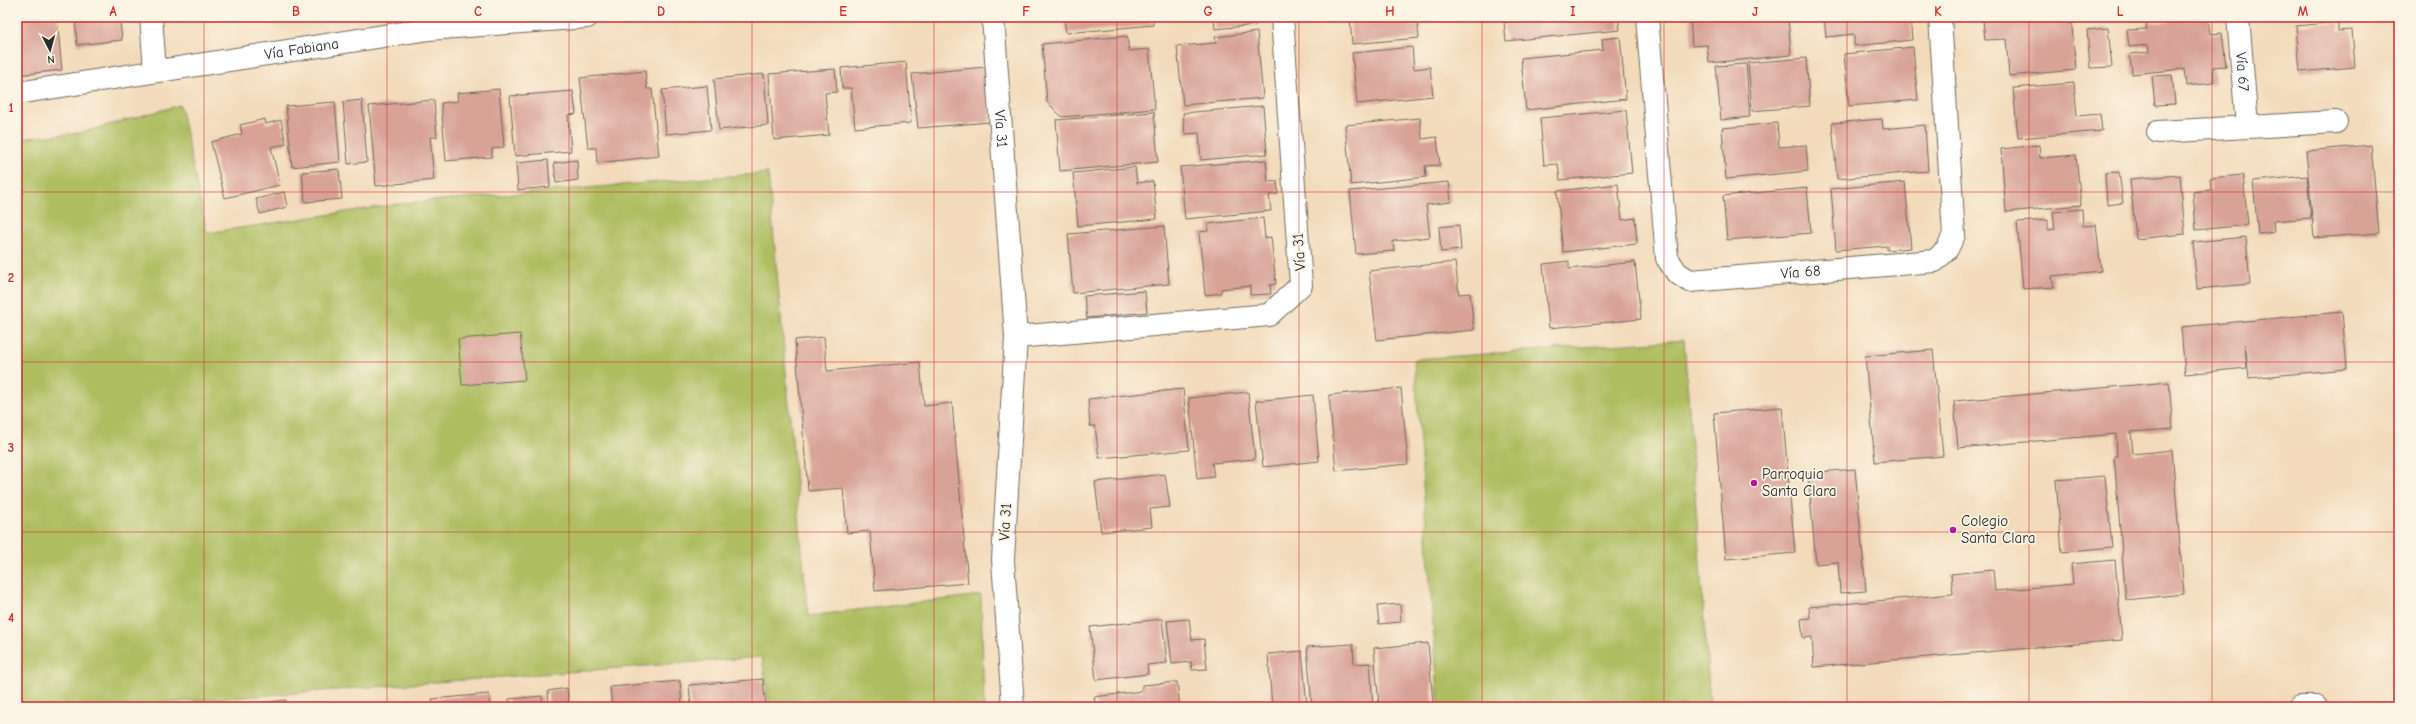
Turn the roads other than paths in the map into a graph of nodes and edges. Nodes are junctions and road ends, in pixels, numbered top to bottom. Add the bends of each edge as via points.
1 (151, 17) edge
2 (588, 17) edge
3 (993, 17) edge
4 (1282, 17) edge
5 (1647, 17) edge
6 (1940, 17) edge
7 (2238, 17) edge
8 (429, 23) edge
9 (155, 71) junction
10 (17, 93) edge
11 (2336, 122) dead end
12 (2247, 126) junction
13 (2158, 132) dead end
14 (1016, 337) junction
15 (1014, 707) edge
16 (2300, 707) edge
17 (2316, 707) edge

1 - 9 street
2 - 8 street, Vía Fabiana
3 - 14 street, Vía 31
4 - 14 street, Vía 31 via 1301,285 1268,315
5 - 6 street, Vía 68 via 1667,258 1677,273 1690,281 1935,261 1947,249 1954,234
7 - 12 street, Vía 67
8 - 9 street, Vía Fabiana
9 - 10 street, Vía Fabiana
11 - 12 street
12 - 13 street
14 - 15 street, Vía 31 via 1003,560
16 - 17 street

